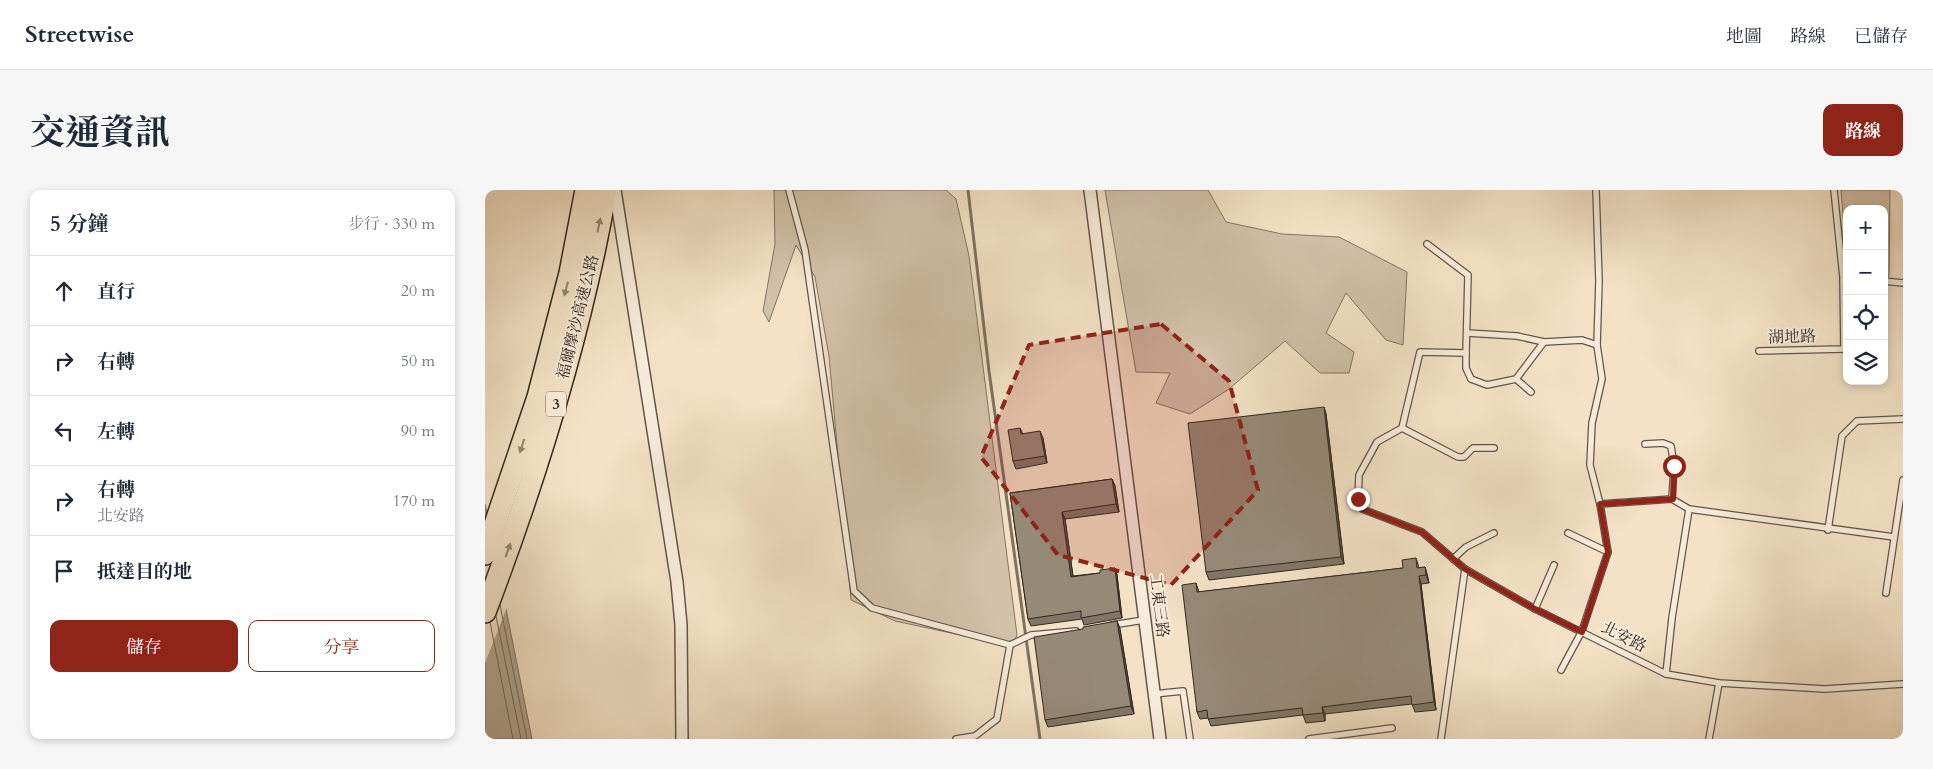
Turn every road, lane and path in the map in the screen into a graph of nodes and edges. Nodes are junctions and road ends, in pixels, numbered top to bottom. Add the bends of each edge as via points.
1 (586, 190) edge
2 (605, 190) edge
3 (615, 190) edge
4 (789, 190) edge
5 (1090, 190) edge
6 (1596, 190) edge
7 (1835, 190) edge
8 (1427, 244) dead end
9 (1843, 260) edge
10 (1888, 281) edge
11 (1903, 283) edge
12 (1845, 295) edge
13 (1467, 333) junction
14 (1545, 342) junction
15 (1597, 344) junction
16 (1759, 351) dead end
17 (1466, 353) junction
18 (1516, 379) junction
19 (1531, 392) dead end
20 (1903, 419) edge
21 (1402, 428) junction
22 (1645, 444) dead end
23 (1493, 448) dead end
24 (1903, 480) edge
25 (1673, 499) junction
26 (1600, 504) junction
27 (1689, 508) junction
28 (1828, 530) junction
29 (1494, 533) dead end
30 (1568, 533) dead end
31 (1894, 537) junction
32 (1608, 552) junction
33 (485, 554) edge
34 (1453, 559) junction
35 (1554, 565) dead end
36 (1465, 569) junction
37 (1886, 593) dead end
38 (1535, 609) junction
39 (485, 612) edge
40 (1144, 620) junction
41 (1106, 626) edge
42 (1087, 629) edge
43 (1582, 632) junction
44 (1010, 645) junction
45 (1561, 670) dead end
46 (1666, 674) junction
47 (1719, 683) junction
48 (1903, 684) edge
49 (1154, 694) junction
50 (1392, 728) dead end
51 (682, 739) edge
52 (956, 739) edge
53 (1160, 739) edge
54 (1190, 739) edge
55 (1309, 739) edge
56 (1441, 739) edge
57 (1709, 739) edge

1 -> 33 highway, 福爾摩沙高速公路 / 3 via 570,273 538,397
39 -> 2 highway, 福爾摩沙高速公路 / 3 via 555,411 591,265
3 - 51 street via 677,582 681,625
4 - 44 lane via 805,250 854,591 872,608
5 - 40 street, 工東三路
6 - 15 lane
7 - 9 lane, 湖地路
8 - 13 lane via 1468,275
10 - 11 lane
12 - 16 lane, 湖地路 via 1844,349
13 - 14 lane via 1517,336
13 - 17 lane
14 - 15 lane via 1582,340
14 - 18 lane
15 - 26 lane via 1602,379 1592,423 1590,465
17 - 18 lane via 1466,368 1471,379 1487,385
17 - 21 lane via 1420,352
18 - 19 lane
20 - 28 lane via 1857,421 1842,436
21 - 23 lane via 1458,457 1464,457 1473,448
21 - 34 lane, 北安路 via 1377,442 1359,475 1358,499 1362,509 1422,532
22 - 25 lane via 1671,446
24 - 31 lane
25 - 26 lane
25 - 27 lane
26 - 32 lane
27 - 28 lane
27 - 46 lane
28 - 31 lane
29 - 34 lane via 1466,547
30 - 32 lane
31 - 37 lane
32 - 43 lane
34 - 36 lane, 北安路
35 - 38 lane
36 - 38 lane, 北安路
36 - 56 lane
38 - 43 lane, 北安路
40 - 41 lane
40 - 49 street, 工東三路
42 - 44 lane via 1031,635
43 - 45 lane
43 - 46 lane, 北安路
44 - 52 lane via 997,719 975,736
46 - 47 lane, 北安路
47 - 48 lane, 北安路 via 1825,689
47 - 57 lane
49 - 53 street, 工東三路
49 - 54 lane via 1183,691
50 - 55 lane

